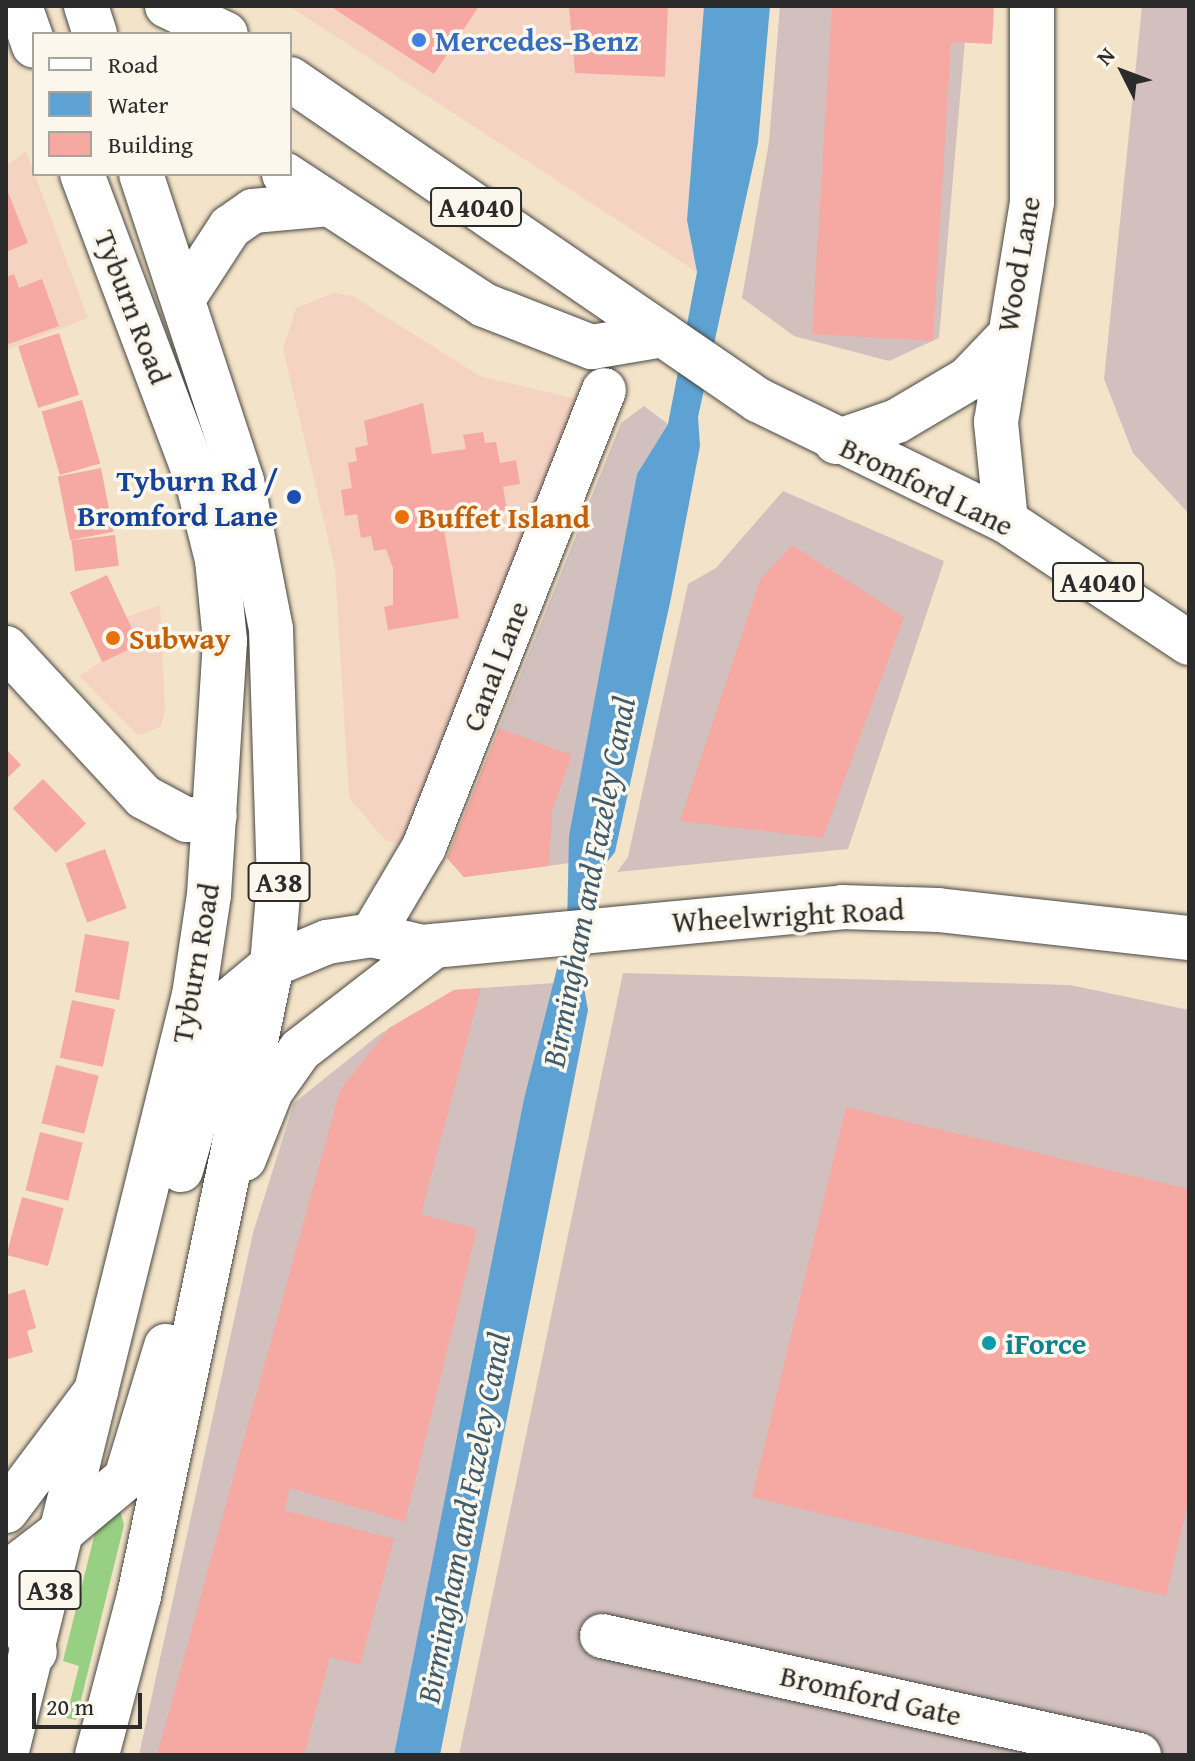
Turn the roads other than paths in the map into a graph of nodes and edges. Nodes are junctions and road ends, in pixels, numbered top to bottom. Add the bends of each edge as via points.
1 (86, 6) edge
2 (167, 6) edge
3 (1032, 6) edge
4 (211, 21) edge
5 (94, 32) edge
6 (292, 80) edge
7 (83, 176) edge
8 (142, 176) edge
9 (287, 176) edge
10 (330, 204) junction
11 (183, 299) junction
12 (663, 335) junction
13 (1004, 341) junction
14 (604, 390) dead end
15 (836, 442) junction
16 (1006, 521) junction
17 (1189, 643) edge
18 (6, 648) edge
19 (215, 816) junction
20 (372, 935) junction
21 (1189, 938) edge
22 (434, 946) junction
23 (272, 965) junction
24 (218, 1222) junction
25 (115, 1321) junction
26 (102, 1383) junction
27 (14, 1482) edge
28 (66, 1528) junction
29 (6, 1574) edge
30 (6, 1607) edge
31 (602, 1636) dead end
32 (35, 1652) junction
33 (6, 1755) edge
34 (97, 1755) edge
35 (1139, 1755) edge

1 - 5 main road
2 - 4 main road
3 - 13 main road, Wood Lane via 1032,202
6 - 12 main road, Bromford Lane / A4040
7 - 19 main road, Tyburn Road / A38 via 197,480 217,560 225,641
8 - 11 main road, Tyburn Road / A38
9 - 10 main road, A4040
10 - 11 main road via 253,211 230,227
10 - 12 main road, A4040 via 484,305 592,347
11 - 23 main road, Tyburn Road / A38 via 242,481 271,629 280,831
12 - 15 main road, Bromford Lane / A4040 via 758,400
13 - 15 main road via 968,379 897,421
13 - 16 main road, Wood Lane via 996,422
14 - 20 main road, Canal Lane via 424,847
15 - 16 main road, Bromford Lane / A4040
16 - 17 main road, Bromford Lane / A4040
18 - 19 main road via 144,797 187,820
19 - 25 main road, Tyburn Road / A38 via 194,995
20 - 22 main road, Wheelwright Road
20 - 23 main road, Wheelwright Road via 327,942
21 - 22 main road, Wheelwright Road via 938,910 842,907 500,935
22 - 24 main road, Wheelwright Road via 300,1050 271,1091
23 - 24 main road, Tyburn Road / A38
23 - 25 main road, Wheelwright Road via 229,1001 158,1249
24 - 28 main road via 174,1318 126,1478
24 - 34 main road, Tyburn Road / A38
25 - 26 main road, Tyburn Road / A38
26 - 27 main road
26 - 28 main road, Tyburn Road / A38
28 - 29 main road
28 - 32 main road, Tyburn Road / A38
30 - 32 main road
31 - 35 main road, Bromford Gate
32 - 33 main road, Tyburn Road / A38

